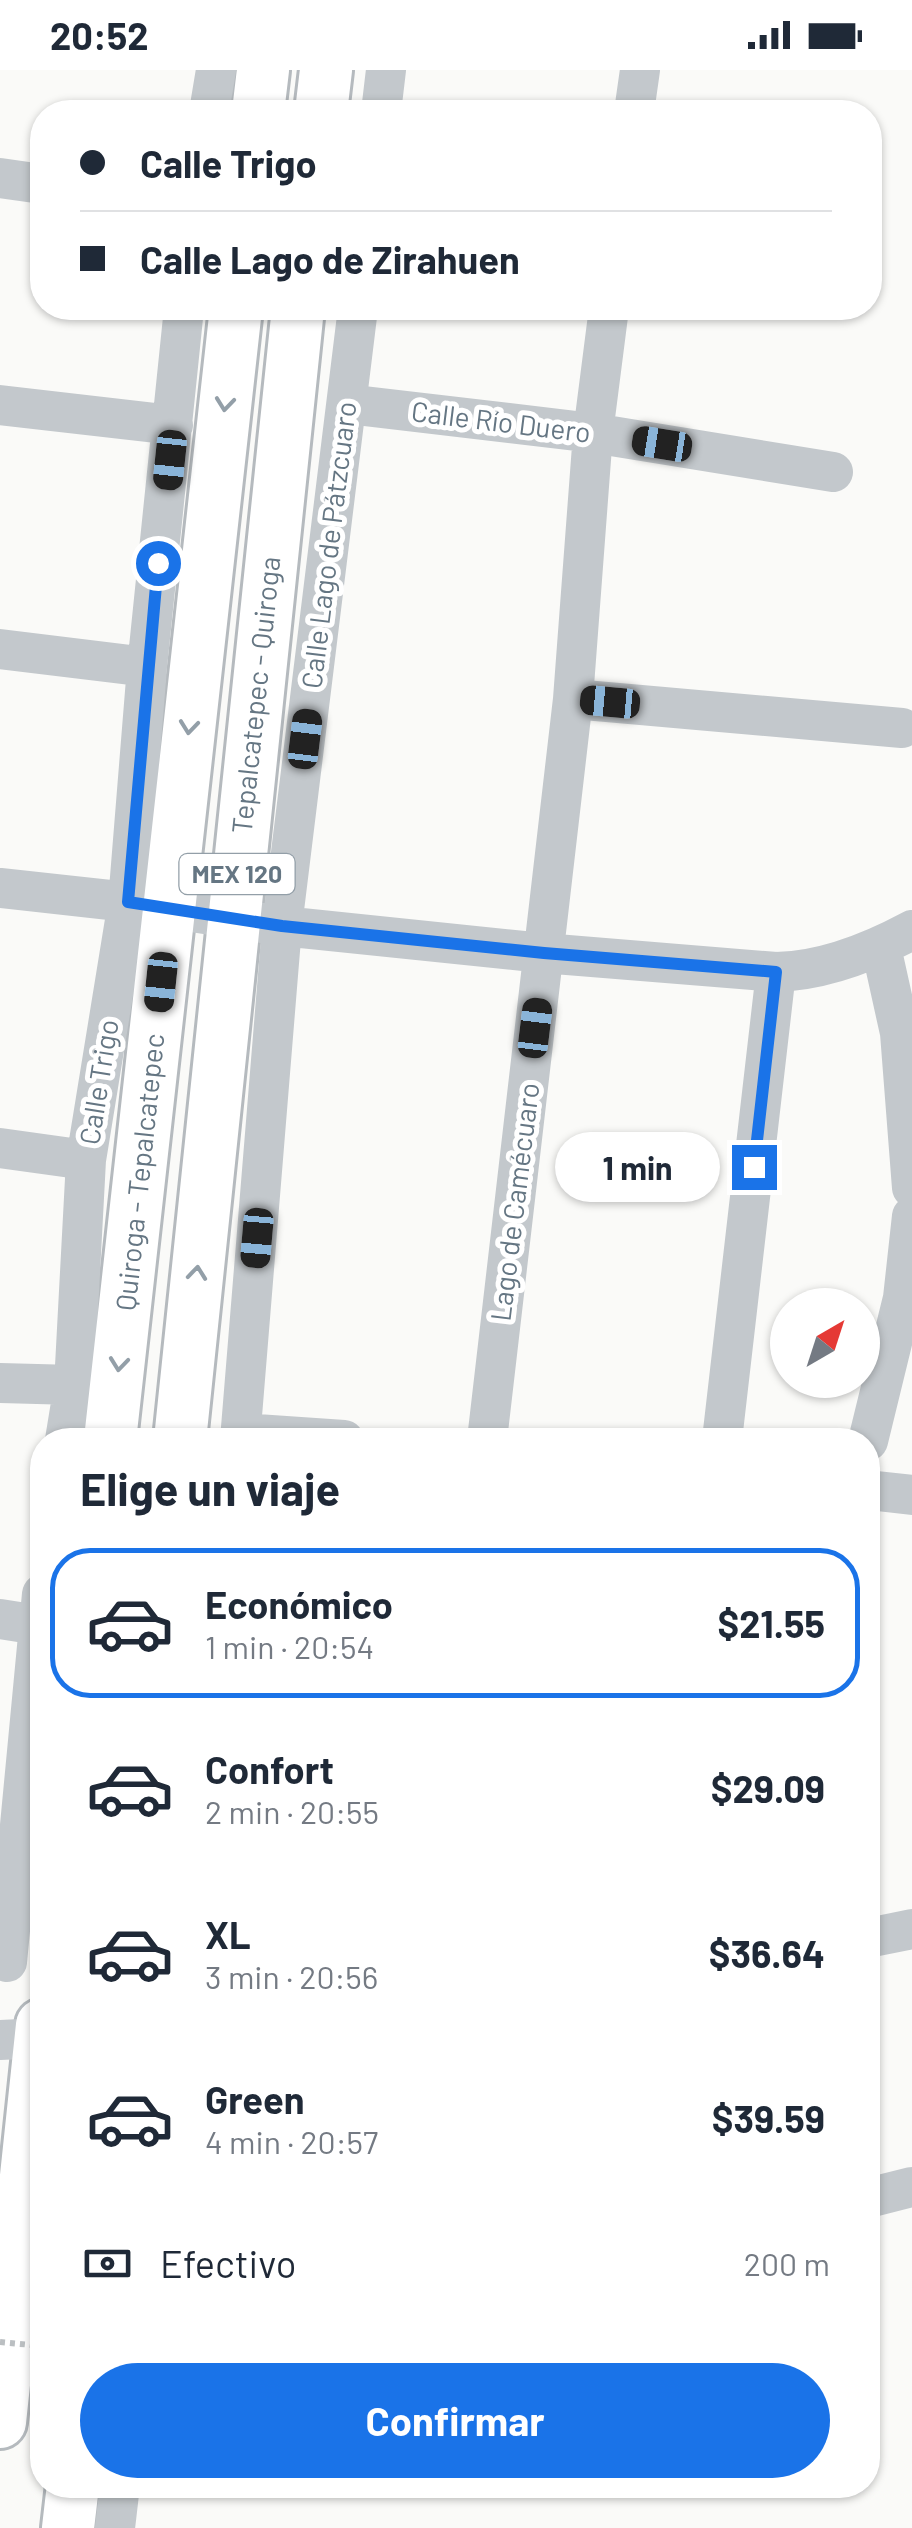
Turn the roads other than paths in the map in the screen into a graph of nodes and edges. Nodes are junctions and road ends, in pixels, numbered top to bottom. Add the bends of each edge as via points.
1 (216, 70) edge
2 (263, 70) edge
3 (326, 70) edge
4 (386, 70) edge
5 (640, 70) edge
6 (211, 100) edge
7 (259, 100) edge
8 (322, 100) edge
9 (382, 100) edge
10 (636, 100) edge
11 (0, 178) edge
12 (30, 182) edge
13 (183, 320) edge
14 (234, 320) edge
15 (297, 320) edge
16 (357, 320) edge
17 (607, 320) edge
18 (347, 404) junction
19 (0, 405) edge
20 (174, 425) junction
21 (592, 433) junction
22 (834, 472) dead end
23 (0, 649) edge
24 (147, 667) junction
25 (574, 700) junction
26 (902, 728) dead end
27 (0, 888) edge
28 (148, 905) junction
29 (257, 922) junction
30 (896, 938) edge
31 (544, 953) junction
32 (776, 972) junction
33 (0, 1148) edge
34 (86, 1160) junction
35 (912, 1188) edge
36 (912, 1216) edge
37 (0, 1383) edge
38 (74, 1385) junction
39 (67, 1428) edge
40 (111, 1428) edge
41 (182, 1428) edge
42 (241, 1428) edge
43 (488, 1428) edge
44 (723, 1428) edge
45 (871, 1428) edge
46 (880, 1491) edge
47 (911, 1495) edge
48 (27, 1613) edge
49 (912, 1926) edge
50 (880, 1935) edge
51 (17, 1964) edge
52 (28, 2034) edge
53 (912, 2187) edge
54 (880, 2195) edge
55 (8, 2263) edge
56 (12, 2356) edge
57 (0, 2422) edge
58 (71, 2498) edge
59 (118, 2498) edge
60 (68, 2528) edge
61 (115, 2528) edge

1 - 6 street
2 - 7 main road
3 - 8 main road
4 - 9 street
5 - 10 street
11 - 12 street
13 - 20 street, Calle Trigo
14 -> 28 main road, Quiroga - Tepalcatepec / MEX 120
15 - 29 main road, Tepalcatepec - Quiroga / MEX 120
16 - 18 street, Calle Lago de Pátzcuaro
17 - 21 street, Lago de Camécuaro
18 - 21 street, Calle Río Duero
18 - 29 street, Calle Lago de Pátzcuaro
19 - 20 street
20 - 24 street, Calle Trigo
21 - 22 street, Calle Río Duero
21 - 25 street, Lago de Camécuaro
23 - 24 street
24 - 28 street, Calle Trigo
25 - 26 street
25 - 31 street, Lago de Camécuaro
27 - 28 street
28 - 29 street
28 - 34 street, Calle Trigo
28 -> 40 main road, Quiroga - Tepalcatepec / MEX 120
29 - 31 street
41 -> 29 main road, Tepalcatepec - Quiroga / MEX 120
29 - 42 street, Calle Lago de Pátzcuaro
30 - 32 street via 803,972
30 - 35 street
31 - 32 street
31 - 43 street, Lago de Camécuaro
32 - 44 street
33 - 34 street
34 - 38 street, Calle Trigo
36 - 45 street via 903,1298
37 - 38 street
38 - 39 street, Calle Trigo
46 - 47 street
48 - 51 street
49 - 50 street
52 - 55 main road
53 - 54 street
55 - 56 main road
56 - 57 main road
58 - 60 main road
59 - 61 street

